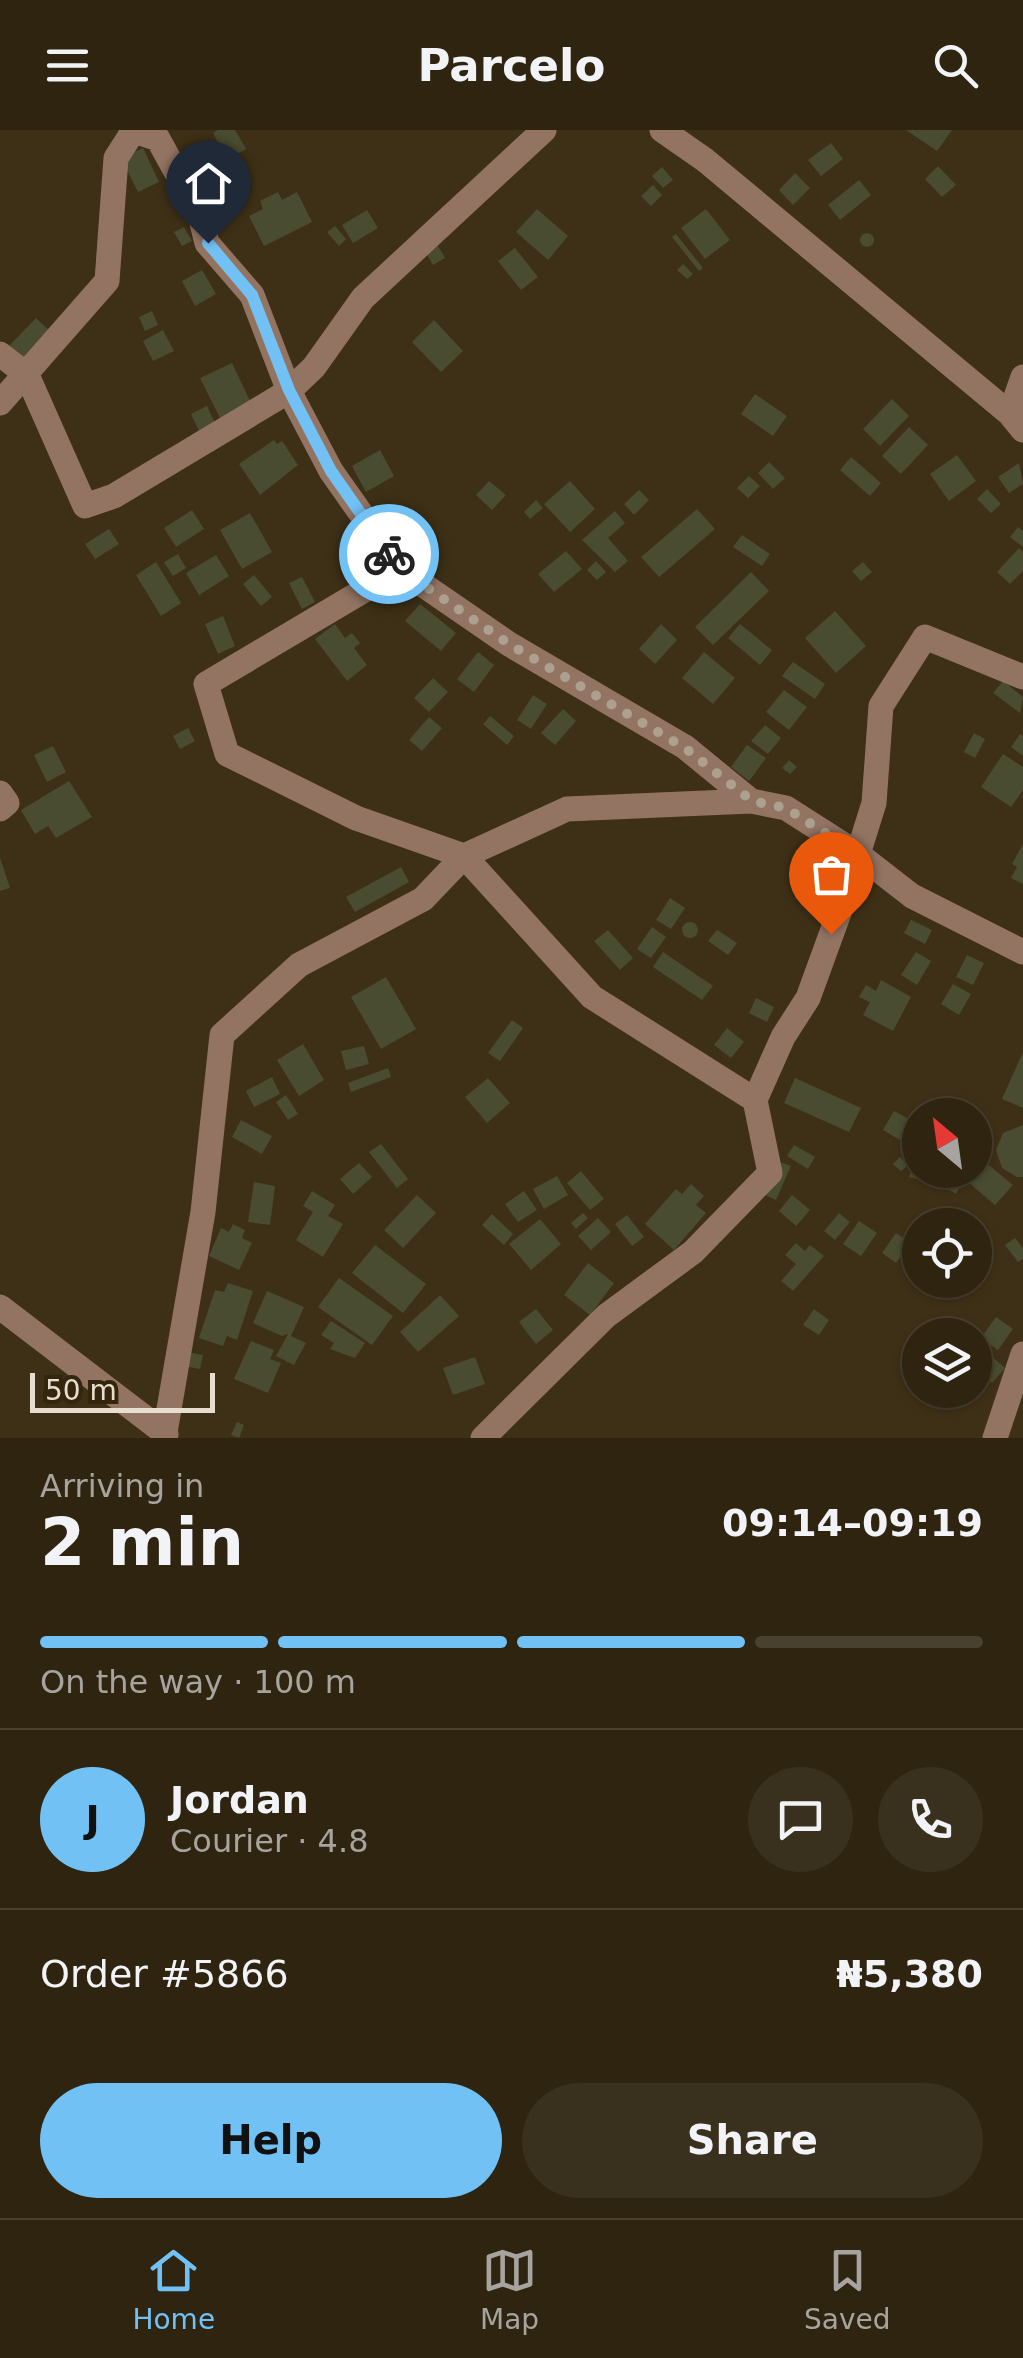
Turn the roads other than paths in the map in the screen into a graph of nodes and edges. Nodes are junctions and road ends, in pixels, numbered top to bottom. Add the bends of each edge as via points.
1 (133, 130) edge
2 (544, 130) edge
3 (662, 130) edge
4 (0, 354) edge
5 (27, 375) junction
6 (1023, 377) edge
7 (289, 390) junction
8 (0, 402) edge
9 (1016, 422) edge
10 (400, 569) junction
11 (1023, 677) edge
12 (0, 792) edge
13 (752, 801) junction
14 (0, 808) edge
15 (858, 854) junction
16 (464, 856) junction
17 (1023, 952) edge
18 (755, 1100) junction
19 (0, 1307) edge
20 (1023, 1354) edge
21 (165, 1436) edge
22 (483, 1438) edge
23 (995, 1438) edge

1 - 5 street via 116,158 107,281
1 - 7 street via 158,140 200,215 208,243 252,295
2 - 7 street via 363,298 314,367
3 - 9 street
4 - 5 street
5 - 7 street via 85,506 114,496
5 - 8 street
6 - 9 street
7 - 10 street via 331,471
10 - 13 street via 509,644 685,748
10 - 16 street via 206,684 227,754 356,818
11 - 15 street via 925,637 881,706 874,803
12 - 14 street via 8,803
13 - 15 street via 786,808
13 - 16 street via 567,809
15 - 17 street via 912,896
15 - 18 street via 808,998
16 - 18 street via 592,997
16 - 21 street via 423,899 299,965 222,1035 203,1212
18 - 22 street via 770,1173 693,1252 606,1316
19 - 21 street
20 - 23 street

